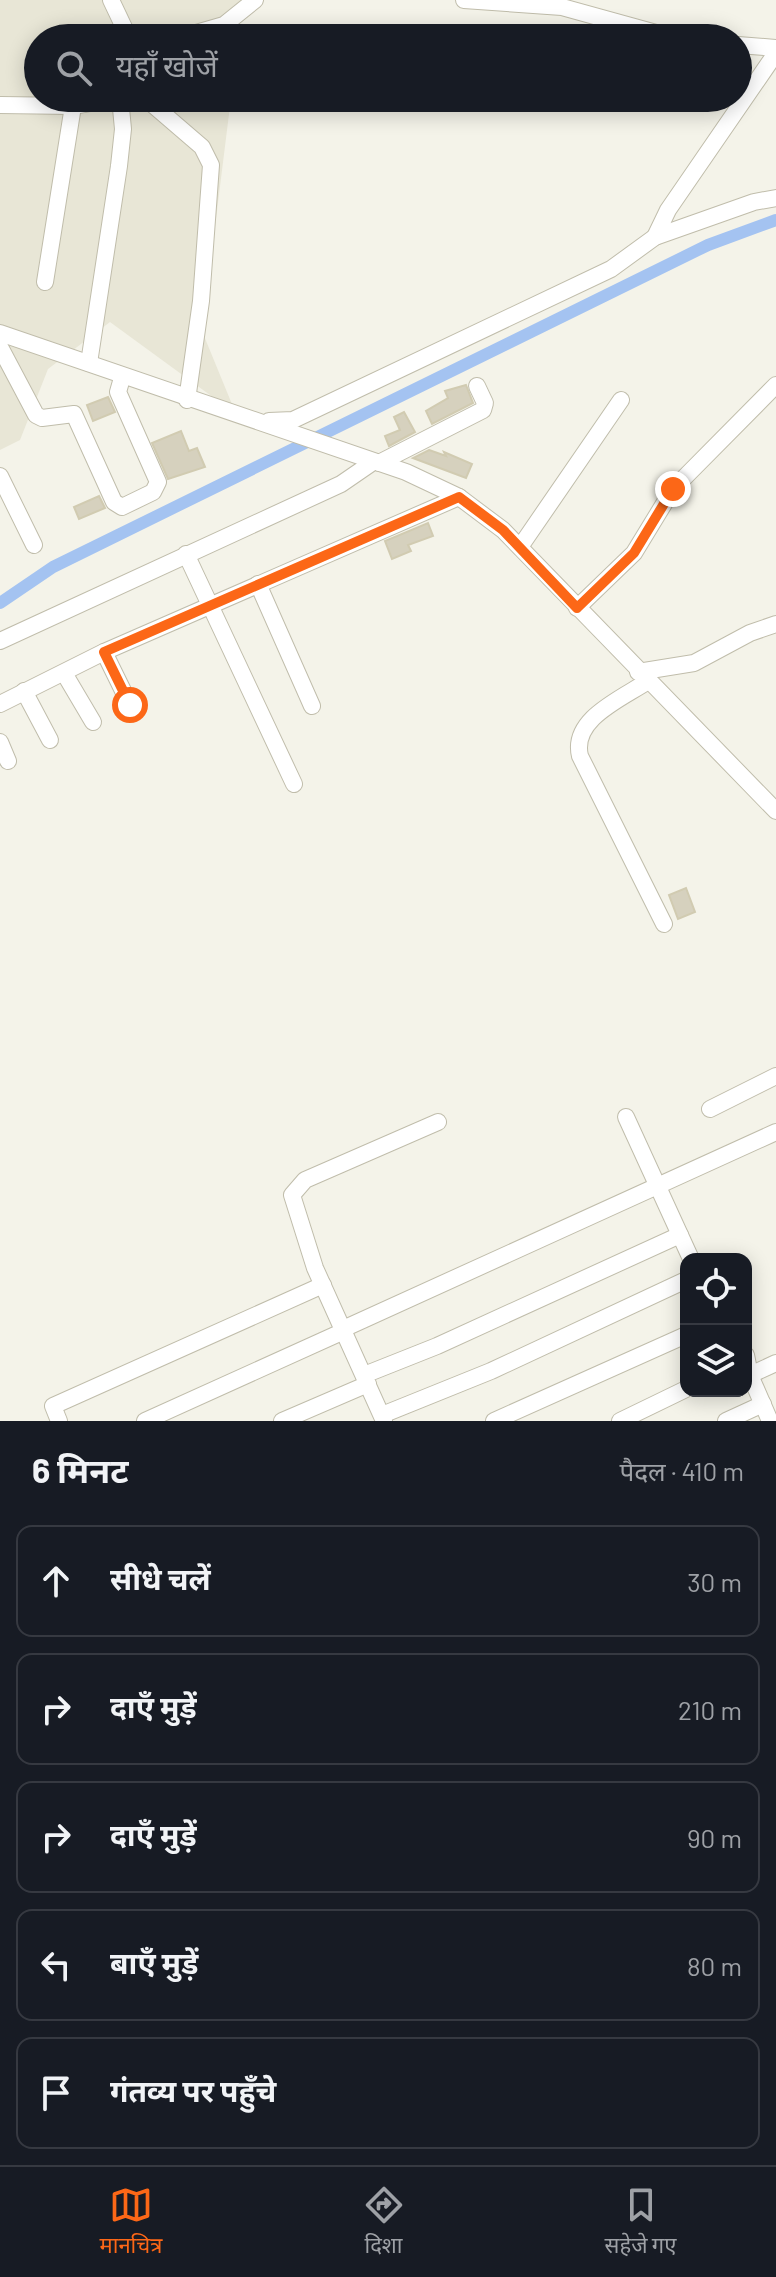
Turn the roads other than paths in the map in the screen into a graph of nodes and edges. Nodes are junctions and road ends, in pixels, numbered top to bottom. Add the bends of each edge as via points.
1 (111, 0) edge
2 (255, 0) edge
3 (464, 0) edge
4 (476, 0) edge
5 (122, 24) edge
6 (225, 24) edge
7 (623, 24) edge
8 (752, 47) edge
9 (776, 50) edge
10 (752, 86) edge
11 (0, 105) edge
12 (24, 105) edge
13 (72, 112) edge
14 (121, 112) edge
15 (161, 112) edge
16 (734, 112) edge
17 (776, 198) edge
18 (655, 237) junction
19 (45, 282) dead end
20 (0, 333) edge
21 (0, 347) edge
22 (89, 363) junction
23 (122, 378) junction
24 (776, 385) edge
25 (477, 386) dead end
26 (187, 400) junction
27 (621, 400) dead end
28 (255, 421) junction
29 (376, 462) junction
30 (0, 476) edge
31 (459, 497) junction
32 (34, 545) dead end
33 (520, 547) junction
34 (186, 554) junction
35 (258, 584) junction
36 (212, 604) junction
37 (577, 608) junction
38 (776, 624) edge
39 (0, 641) edge
40 (104, 652) junction
41 (64, 673) junction
42 (643, 677) junction
43 (24, 691) junction
44 (0, 704) edge
45 (130, 705) dead end
46 (312, 706) dead end
47 (93, 722) dead end
48 (50, 740) dead end
49 (0, 742) edge
50 (8, 761) dead end
51 (294, 784) dead end
52 (776, 811) edge
53 (664, 924) dead end
54 (776, 1076) edge
55 (710, 1109) dead end
56 (626, 1117) dead end
57 (438, 1122) dead end
58 (775, 1134) edge
59 (657, 1186) junction
60 (680, 1235) junction
61 (688, 1253) edge
62 (680, 1283) edge
63 (323, 1285) junction
64 (343, 1330) junction
65 (680, 1338) edge
66 (752, 1362) edge
67 (776, 1363) edge
68 (752, 1372) edge
69 (366, 1379) junction
70 (680, 1392) edge
71 (769, 1412) edge
72 (383, 1418) edge
73 (59, 1421) edge
74 (145, 1421) edge
75 (282, 1421) edge
76 (494, 1421) edge
77 (620, 1421) edge
78 (726, 1421) edge

1 - 5 street
2 - 6 street
3 - 4 street
4 - 7 street via 562,7
8 - 9 street
9 - 10 street
11 - 12 street
13 - 19 street
14 - 22 street
15 - 26 street via 195,141 211,165
16 - 18 street
17 - 18 street
18 - 28 street via 611,269 293,420
20 - 22 street
21 - 23 street via 36,415 74,414 118,507 153,492 158,482 118,392
22 - 23 street
23 - 26 street
24 - 37 street via 673,489 634,553
25 - 29 street via 483,410
26 - 28 street
27 - 33 street
28 - 29 street
29 - 31 street
29 - 34 street via 341,484
30 - 32 street
31 - 33 street
31 - 35 street
33 - 37 street
34 - 36 street
34 - 39 street
35 - 36 street
35 - 46 street
36 - 40 street
36 - 51 street
37 - 42 street
38 - 42 street via 694,663
40 - 41 street
40 - 45 street
41 - 43 street
41 - 47 street
42 - 52 street
42 - 53 street via 591,720 577,742
43 - 44 street
43 - 48 street
49 - 50 street
54 - 55 street
56 - 59 street
57 - 63 street via 295,1188 293,1204
58 - 59 street
59 - 60 street
59 - 64 street
60 - 61 street
60 - 69 street
62 - 72 street
63 - 64 street
63 - 73 street via 53,1406
64 - 69 street
64 - 74 street
65 - 76 street
66 - 67 street
68 - 71 street
69 - 72 street
69 - 75 street
70 - 77 street
71 - 78 street

